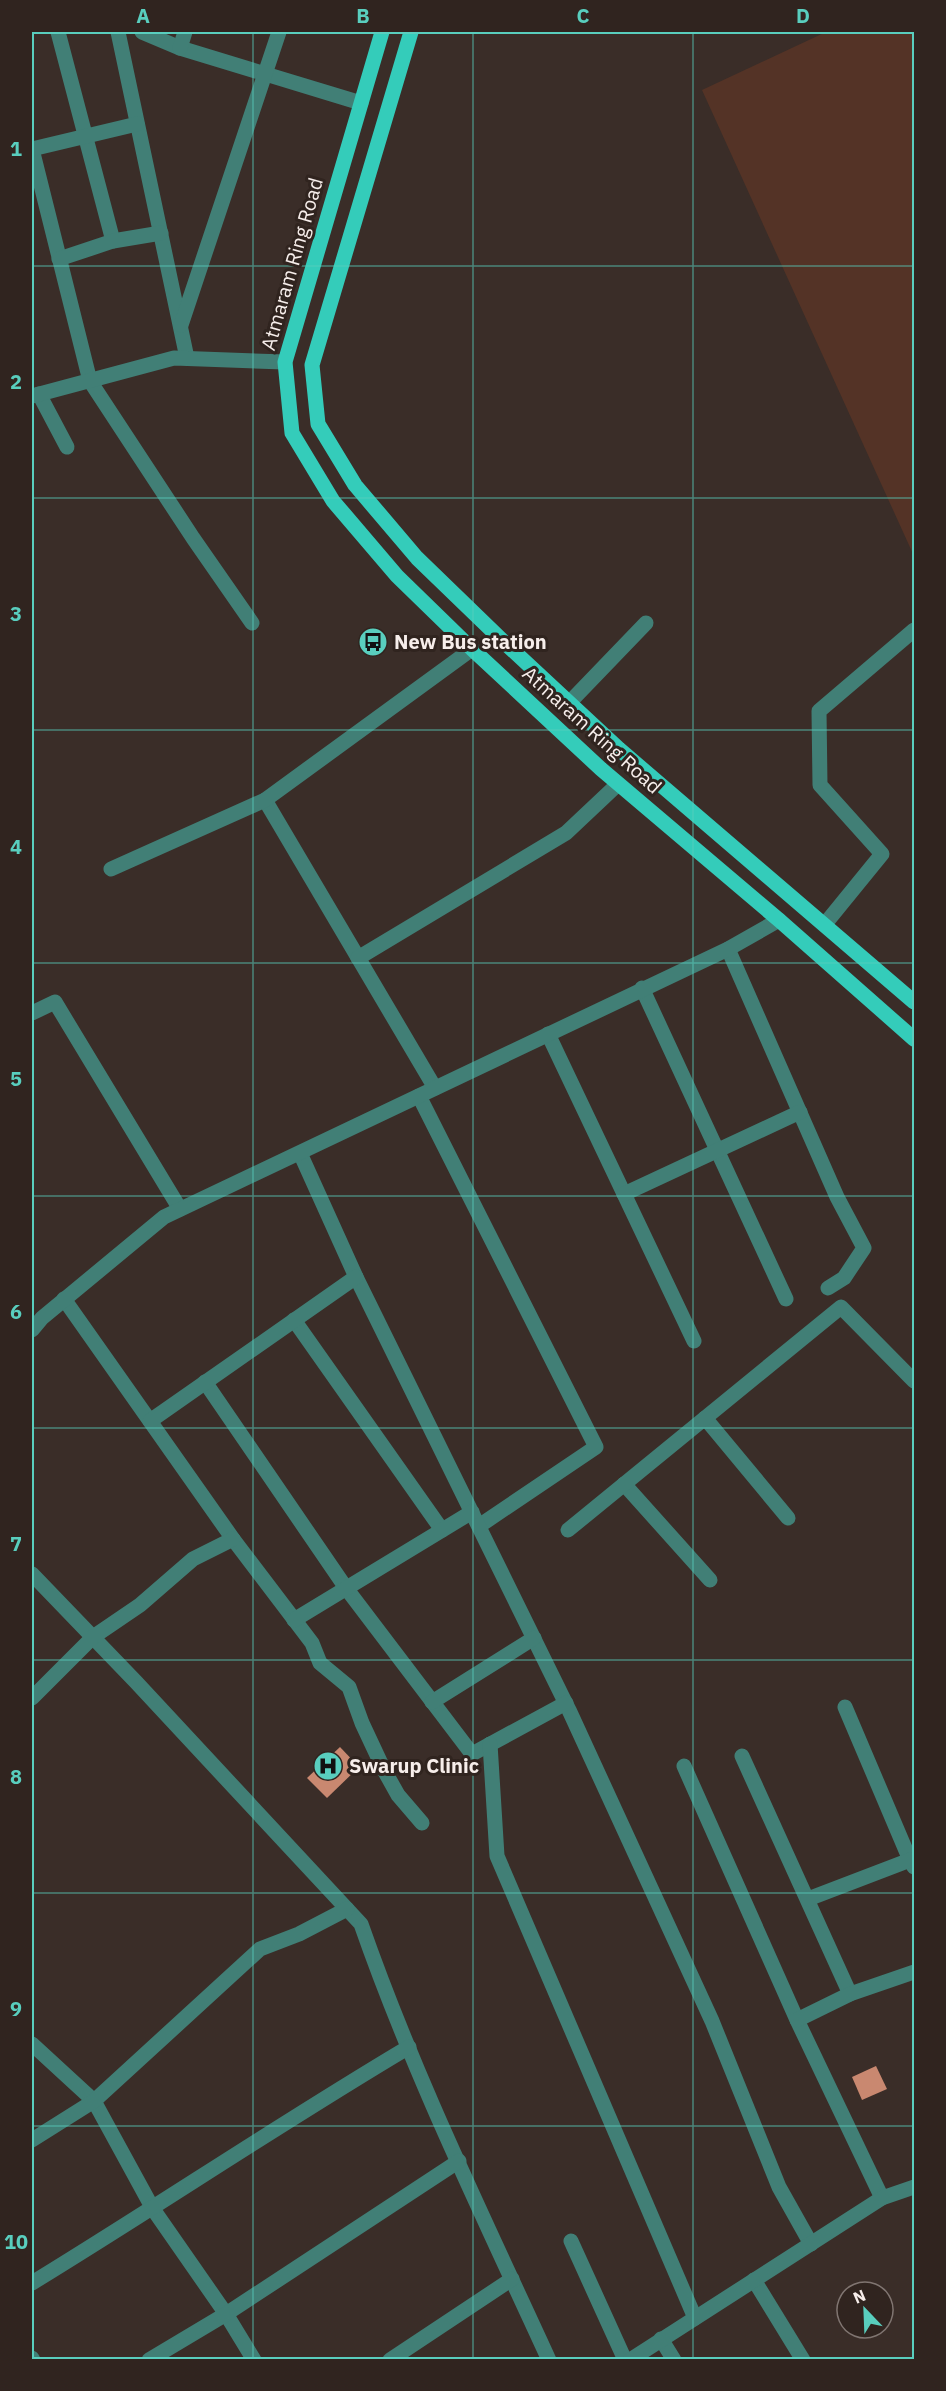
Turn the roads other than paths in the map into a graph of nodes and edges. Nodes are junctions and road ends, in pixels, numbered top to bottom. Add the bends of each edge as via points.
1 (58, 32) edge
2 (118, 32) edge
3 (142, 32) edge
4 (185, 32) edge
5 (279, 32) edge
6 (382, 32) edge
7 (411, 32) edge
8 (180, 48) junction
9 (264, 74) junction
10 (361, 103) junction
11 (137, 124) junction
12 (85, 135) junction
13 (32, 157) edge
14 (161, 233) junction
15 (112, 241) junction
16 (59, 259) junction
17 (181, 325) junction
18 (187, 358) junction
19 (285, 362) junction
20 (90, 381) junction
21 (35, 395) edge
22 (67, 447) dead end
23 (252, 623) dead end
24 (646, 623) dead end
25 (915, 630) edge
26 (472, 649) junction
27 (570, 703) junction
28 (618, 784) junction
29 (265, 800) junction
30 (111, 869) dead end
31 (779, 920) junction
32 (825, 924) junction
33 (728, 949) junction
34 (358, 958) junction
35 (642, 988) junction
36 (915, 1002) edge
37 (32, 1013) edge
38 (548, 1034) junction
39 (915, 1039) edge
40 (435, 1088) junction
41 (419, 1096) junction
42 (800, 1112) junction
43 (718, 1150) junction
44 (300, 1153) junction
45 (624, 1194) junction
46 (180, 1209) junction
47 (356, 1277) junction
48 (828, 1288) dead end
49 (64, 1299) junction
50 (786, 1299) dead end
51 (294, 1320) junction
52 (32, 1330) edge
53 (694, 1341) dead end
54 (915, 1381) edge
55 (205, 1382) junction
56 (705, 1418) junction
57 (150, 1421) junction
58 (624, 1484) junction
59 (788, 1518) dead end
60 (476, 1519) junction
61 (442, 1530) junction
62 (568, 1530) dead end
63 (233, 1539) junction
64 (32, 1574) edge
65 (710, 1580) dead end
66 (346, 1588) junction
67 (294, 1620) junction
68 (93, 1638) junction
69 (534, 1638) junction
70 (32, 1698) edge
71 (432, 1702) junction
72 (566, 1703) junction
73 (844, 1707) dead end
74 (490, 1744) junction
75 (742, 1756) dead end
76 (684, 1766) dead end
77 (422, 1823) dead end
78 (912, 1863) edge
79 (808, 1899) junction
80 (347, 1909) junction
81 (915, 1972) edge
82 (850, 1994) junction
83 (797, 2020) junction
84 (32, 2044) edge
85 (409, 2047) junction
86 (94, 2101) junction
87 (32, 2140) edge
88 (459, 2161) junction
89 (915, 2187) edge
90 (882, 2198) junction
91 (153, 2209) junction
92 (571, 2241) dead end
93 (811, 2244) junction
94 (512, 2279) junction
95 (754, 2280) junction
96 (32, 2283) edge
97 (226, 2314) junction
98 (695, 2318) junction
99 (661, 2339) junction
100 (149, 2360) edge
101 (254, 2360) edge
102 (390, 2360) edge
103 (549, 2360) edge
104 (625, 2360) edge
105 (630, 2360) edge
106 (674, 2360) edge
107 (803, 2360) edge

1 - 12 street
2 - 11 street
3 - 8 street
4 - 8 street
5 - 9 street
6 - 10 main road, Atmaram Ring Road
7 - 27 main road, Atmaram Ring Road via 312,365 318,424 355,485 417,558
8 - 9 street
9 - 10 street
9 - 17 street
10 - 19 main road, Atmaram Ring Road
11 - 12 street
11 - 14 street
12 - 13 street
12 - 15 street
13 - 16 street
14 - 15 street
14 - 17 street
15 - 16 street
16 - 20 street
17 - 18 street
18 - 19 street
18 - 20 street
19 - 26 main road, Atmaram Ring Road via 292,432 333,501 397,576
20 - 21 street
20 - 23 street
21 - 22 street
24 - 27 street
25 - 32 street via 819,711 820,784 882,854
26 - 28 main road, Atmaram Ring Road
26 - 29 street
27 - 32 main road, Atmaram Ring Road
28 - 31 main road, Atmaram Ring Road
28 - 34 street via 566,833
29 - 30 street
29 - 34 street
31 - 33 street
31 - 39 main road, Atmaram Ring Road
32 - 36 main road, Atmaram Ring Road
33 - 35 street
33 - 42 street
34 - 40 street
35 - 38 street
35 - 43 street
37 - 46 street via 55,1002
38 - 40 street
38 - 45 street
40 - 41 street
41 - 44 street
41 - 60 street via 596,1447
42 - 43 street
42 - 48 street via 864,1248 844,1278
43 - 45 street
43 - 50 street
44 - 46 street
44 - 47 street
45 - 53 street
46 - 49 street via 164,1217
47 - 51 street
47 - 60 street
49 - 52 street
49 - 57 street
51 - 55 street
51 - 61 street
54 - 56 street via 841,1307
55 - 57 street
55 - 66 street
56 - 58 street
56 - 59 street
57 - 63 street
58 - 62 street
58 - 65 street
60 - 61 street
60 - 69 street
61 - 66 street
63 - 67 street
63 - 68 street via 193,1559 140,1605
64 - 68 street
66 - 67 street
66 - 71 street
67 - 77 street via 312,1643 320,1663 349,1687 384,1770 398,1795
68 - 70 street
68 - 80 street
69 - 71 street
69 - 72 street
71 - 74 street via 472,1754
72 - 74 street
72 - 93 street via 712,2021 779,2187
73 - 78 street
74 - 98 street via 496,1856
75 - 79 street
76 - 83 street
78 - 79 street
79 - 82 street
80 - 85 street via 361,1924
80 - 86 street via 299,1935 260,1949
81 - 82 street
82 - 83 street
83 - 90 street
84 - 86 street
85 - 88 street
85 - 91 street
86 - 87 street
86 - 91 street
88 - 94 street
88 - 97 street
89 - 90 street
90 - 93 street
91 - 96 street
91 - 97 street
92 - 104 street
93 - 95 street
94 - 102 street
94 - 103 street
95 - 98 street
95 - 107 street
97 - 100 street
97 - 101 street
98 - 99 street
99 - 105 street
99 - 106 street

